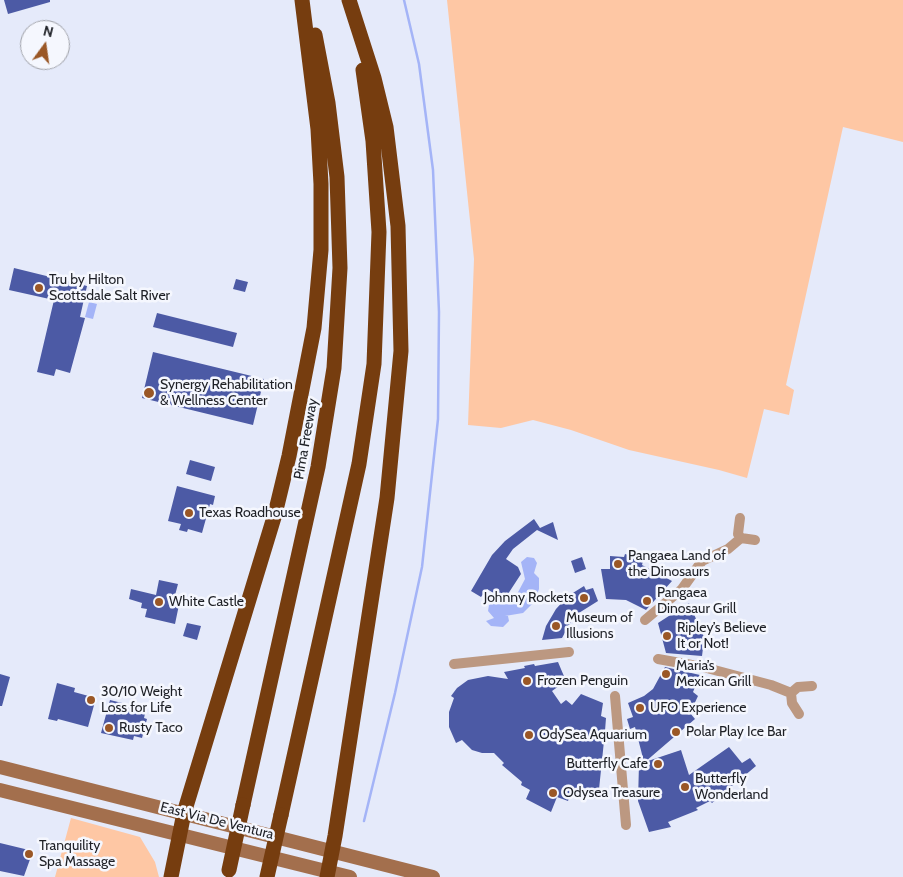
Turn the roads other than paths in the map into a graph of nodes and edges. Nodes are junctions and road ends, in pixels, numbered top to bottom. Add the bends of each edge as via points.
1 (302, 0) edge
2 (307, 0) edge
3 (348, 0) edge
4 (740, 518) dead end
5 (741, 538) junction
6 (756, 540) dead end
7 (645, 620) dead end
8 (569, 652) dead end
9 (658, 659) dead end
10 (454, 664) dead end
11 (812, 686) dead end
12 (791, 694) junction
13 (615, 696) dead end
14 (799, 714) dead end
15 (0, 767) edge
16 (0, 790) edge
17 (184, 813) junction
18 (626, 825) dead end
19 (178, 834) junction
20 (333, 851) junction
21 (228, 874) edge
22 (327, 875) edge
23 (171, 877) edge
24 (267, 877) edge
25 (350, 877) edge
26 (434, 877) edge

1 - 17 highway via 318,130 321,184 321,250 314,328 290,456 275,514
2 - 21 highway, Pima Freeway, bridge via 333,139 339,229 334,368 318,467
3 - 20 highway via 374,78 386,127 398,226 401,351 387,498
3 - 24 highway, bridge via 368,102 376,183 379,268 374,364 359,464
4 - 5 street
5 - 6 street
5 - 7 street via 728,549 702,561 682,589
8 - 10 street
9 - 12 street via 703,667 771,685
11 - 12 street via 798,687
12 - 14 street
13 - 18 street
15 - 17 main road, East Via De Ventura
16 - 19 main road, East Via De Ventura
17 - 19 highway
17 - 20 main road, East Via De Ventura
19 - 22 main road, East Via De Ventura
19 - 23 highway
20 - 22 highway
20 - 26 main road, East Via De Ventura
22 - 25 main road, East Via De Ventura

